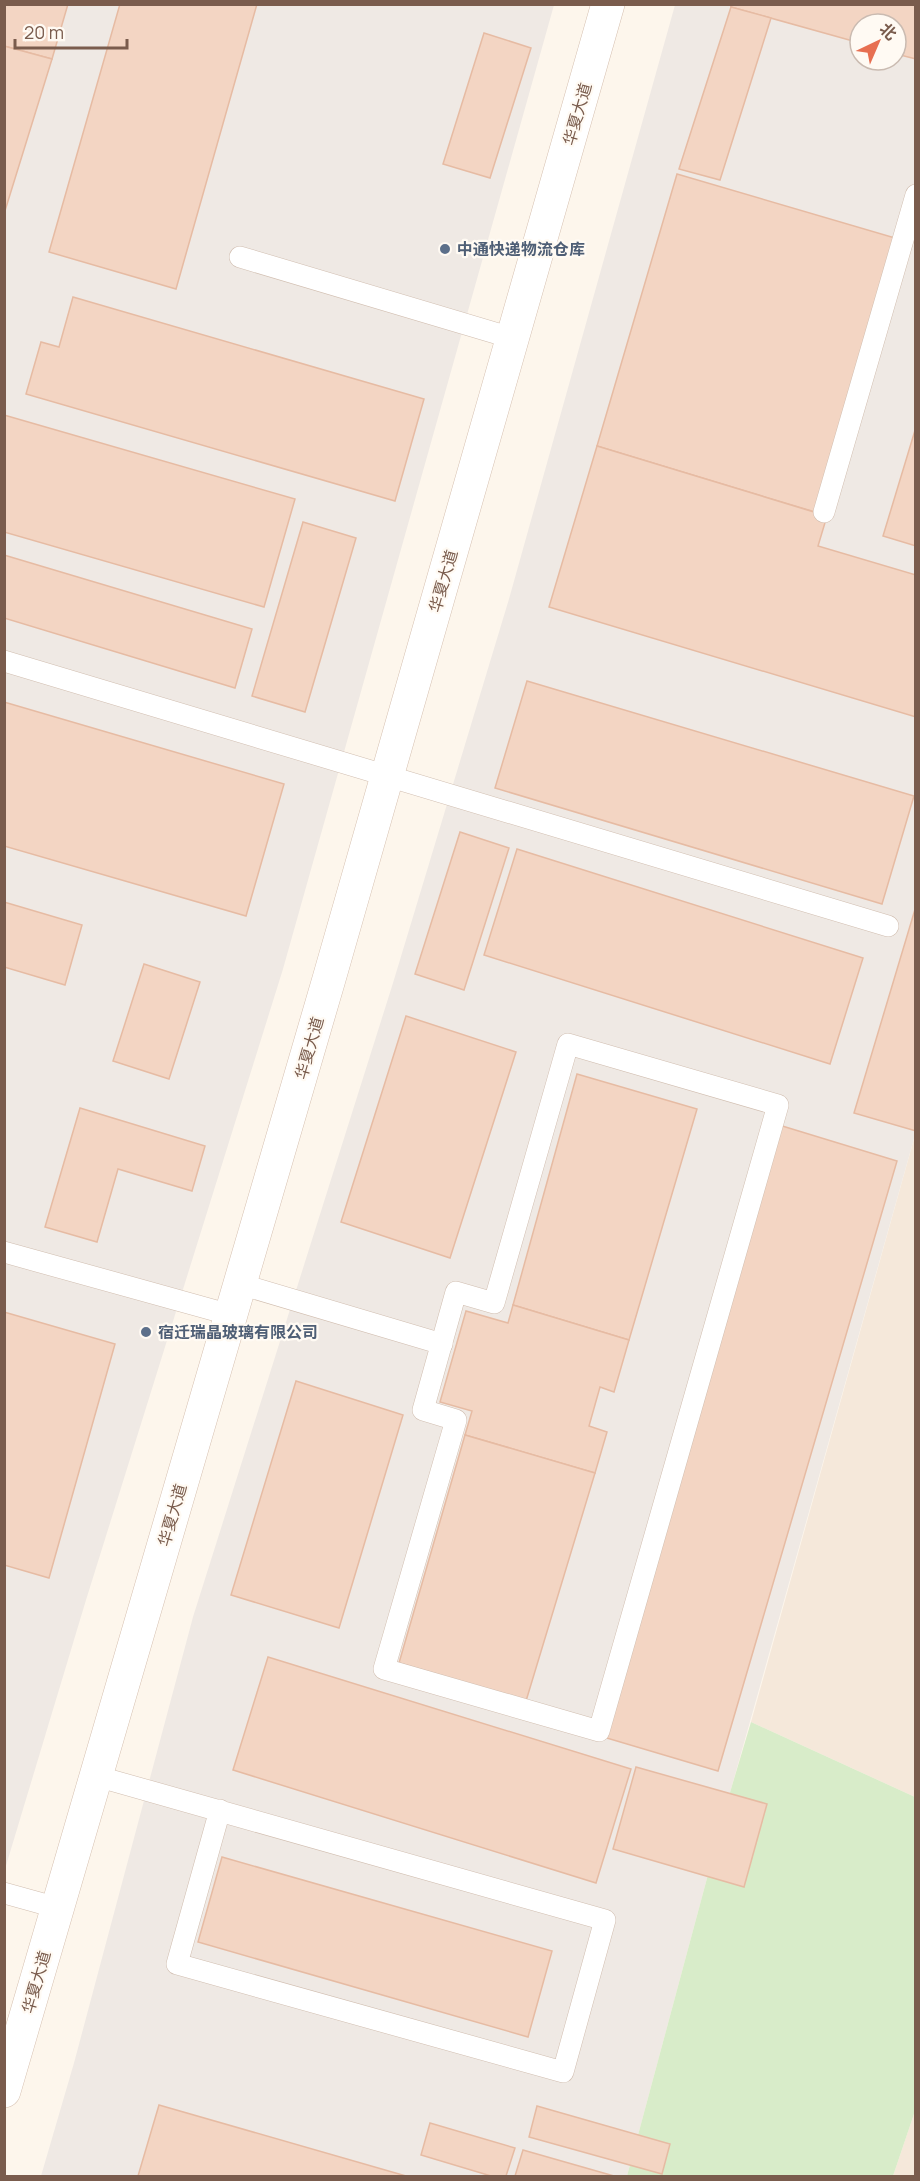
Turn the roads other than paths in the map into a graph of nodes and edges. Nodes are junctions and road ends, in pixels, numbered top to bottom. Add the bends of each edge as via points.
1 (608, 4) edge
2 (915, 195) edge
3 (240, 257) dead end
4 (512, 338) junction
5 (824, 512) dead end
6 (4, 661) edge
7 (387, 775) junction
8 (888, 926) dead end
9 (4, 1252) edge
10 (240, 1284) junction
11 (231, 1315) junction
12 (442, 1344) junction
13 (96, 1776) junction
14 (220, 1810) junction
15 (4, 1893) edge
16 (58, 1908) junction
17 (4, 2091) edge

1 - 4 street, 华夏大道
2 - 5 lane
3 - 4 lane
4 - 7 street, 华夏大道
6 - 7 lane
7 - 8 lane
7 - 10 street, 华夏大道
9 - 11 lane
10 - 11 street, 华夏大道
10 - 12 lane
11 - 13 street, 华夏大道
12 - 12 lane via 423,1410 456,1420 384,1669 599,1731 778,1105 568,1044 494,1303 456,1292
13 - 14 lane
13 - 16 street, 华夏大道
14 - 14 lane via 605,1920 563,2073 177,1964
15 - 16 lane
16 - 17 street, 华夏大道

